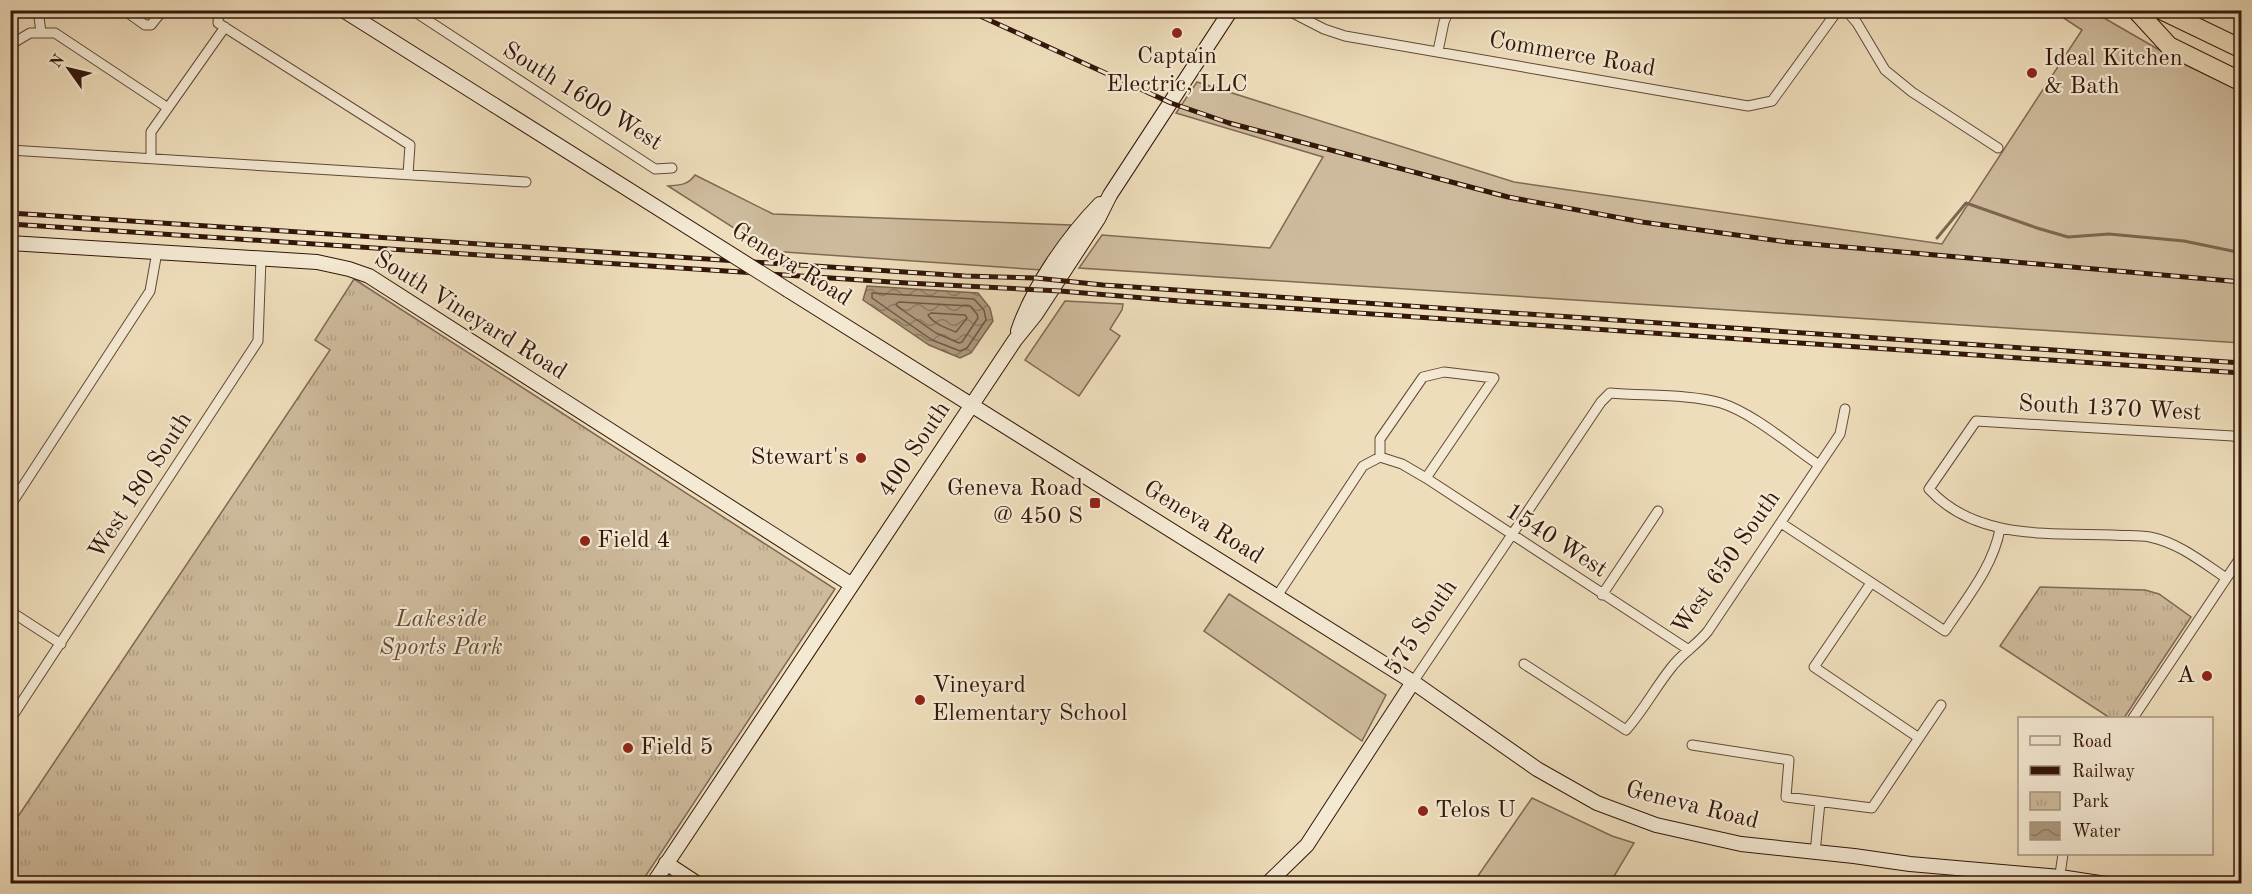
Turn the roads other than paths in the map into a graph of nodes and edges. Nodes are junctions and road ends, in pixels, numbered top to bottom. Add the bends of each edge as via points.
1 (38, 10) edge
2 (124, 10) edge
3 (163, 10) edge
4 (219, 10) edge
5 (344, 10) edge
6 (412, 10) edge
7 (1231, 10) edge
8 (1287, 10) edge
9 (1449, 10) edge
10 (1838, 10) edge
11 (1846, 10) edge
12 (2136, 10) edge
13 (2161, 10) edge
14 (225, 27) junction
15 (41, 32) junction
16 (10, 45) edge
17 (2241, 49) edge
18 (1438, 51) junction
19 (2241, 82) edge
20 (168, 108) junction
21 (1998, 148) dead end
22 (10, 150) edge
23 (151, 158) junction
24 (672, 168) dead end
25 (408, 174) junction
26 (526, 182) dead end
27 (10, 243) edge
28 (157, 252) junction
29 (261, 259) junction
30 (972, 406) junction
31 (1845, 409) dead end
32 (2241, 439) edge
33 (1380, 457) junction
34 (1819, 465) junction
35 (1426, 478) junction
36 (10, 506) edge
37 (1658, 511) dead end
38 (1781, 522) junction
39 (2000, 529) junction
40 (1512, 536) junction
41 (2241, 555) edge
42 (2226, 578) junction
43 (1871, 583) junction
44 (852, 585) junction
45 (1602, 595) junction
46 (1277, 596) junction
47 (10, 611) edge
48 (61, 644) junction
49 (1689, 650) junction
50 (1524, 664) dead end
51 (1413, 682) junction
52 (1941, 705) dead end
53 (2134, 717) edge
54 (10, 720) edge
55 (1919, 738) junction
56 (1692, 745) dead end
57 (1820, 802) junction
58 (1815, 853) junction
59 (2063, 855) edge
60 (666, 864) junction
61 (2059, 880) edge
62 (653, 884) edge
63 (698, 884) edge
64 (1267, 884) edge
65 (2106, 884) edge

1 - 15 street
2 - 3 street via 145,25 151,25
4 - 14 street via 218,23
5 - 30 street, Geneva Road, bridge
6 - 24 street, South 1600 West via 655,169
7 - 30 street, 400 South via 1036,314
8 - 18 street, Commerce Road via 1345,36
9 - 18 street
10 - 18 street, Commerce Road via 1772,101 1748,106
11 - 21 street via 1885,69 1912,92
12 - 19 highway via 2169,46
13 - 17 highway
14 - 20 street
14 - 25 street via 410,145
15 - 16 street via 30,33
15 - 20 street via 55,33
20 - 23 street via 151,132
22 - 23 street
23 - 25 street
25 - 26 street
27 - 28 street, South Vineyard Road
28 - 29 street, South Vineyard Road
28 - 36 street via 150,291
29 - 44 street, South Vineyard Road via 317,262 369,276
29 - 48 street, West 180 South via 258,341
30 - 44 street, 400 South
30 - 46 street, Geneva Road
31 - 34 street, West 650 South via 1840,434
32 - 39 street, South 1370 West via 1976,421 1929,489 1941,502 1968,518
33 - 35 street, 1540 West
33 - 35 street via 1380,439 1424,377 1444,372 1494,378
33 - 46 street via 1363,466
34 - 38 street, West 650 South
34 - 40 street, 575 South via 1740,411 1720,403 1610,393
35 - 40 street, 1540 West
37 - 45 street
38 - 43 street
38 - 49 street, West 650 South via 1708,631
39 - 42 street via 2148,537 2175,544
39 - 43 street via 1983,575 1945,632
40 - 45 street, 1540 West
40 - 51 street, 575 South
41 - 42 street
42 - 53 street
43 - 55 street via 1814,667
44 - 60 street, 400 South
45 - 49 street, 1540 West
46 - 51 street, Geneva Road
47 - 48 street
48 - 54 street, West 180 South
49 - 50 street, West 650 South via 1672,666 1626,730
51 - 58 street, Geneva Road via 1537,769 1597,803 1656,825 1717,840
51 - 64 street, 575 South via 1307,845
52 - 55 street
55 - 57 street via 1872,808
56 - 57 street via 1789,760 1786,797
57 - 58 street
58 - 61 street, Geneva Road
59 - 61 street
60 - 62 street, 400 South
60 - 63 street
61 - 65 street, Geneva Road

